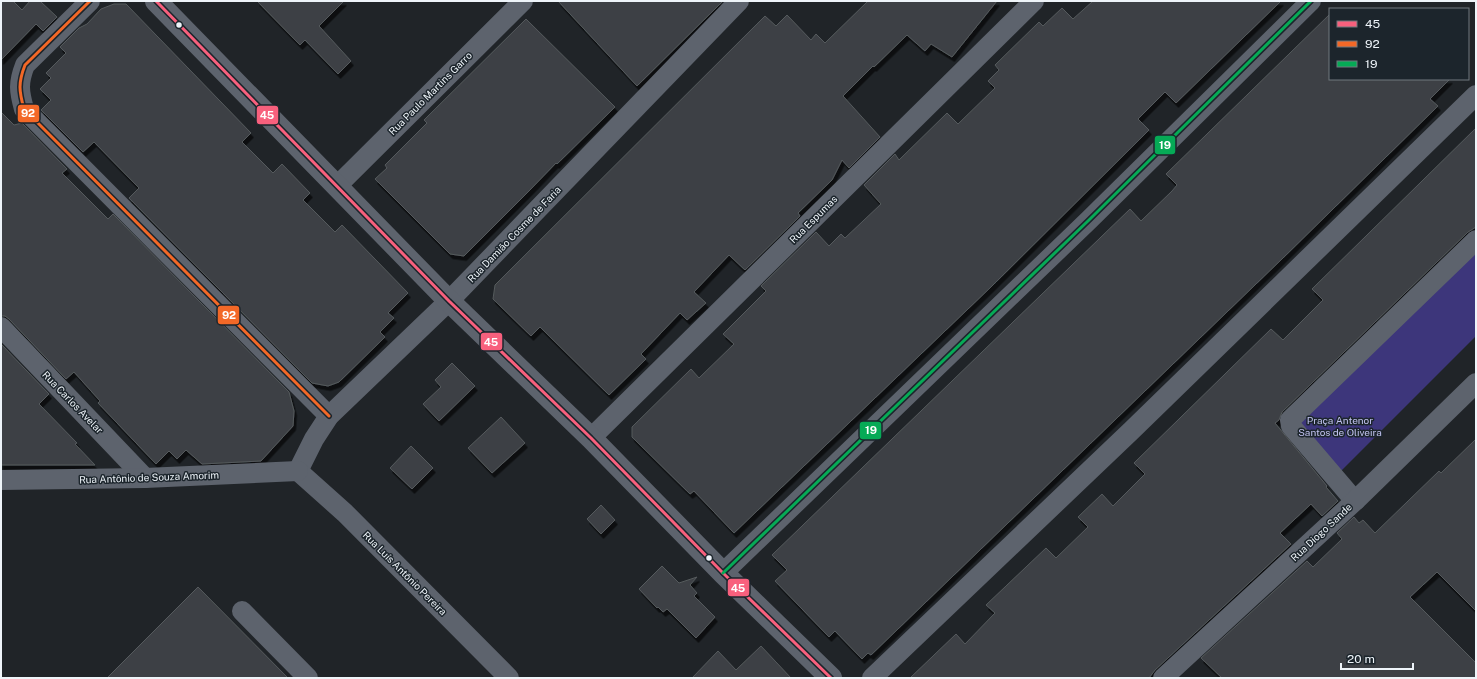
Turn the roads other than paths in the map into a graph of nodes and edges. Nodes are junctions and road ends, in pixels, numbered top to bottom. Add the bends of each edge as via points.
1 (90, 1) edge
2 (156, 1) edge
3 (523, 1) edge
4 (739, 1) edge
5 (1034, 1) edge
6 (1311, 1) edge
7 (1476, 95) edge
8 (337, 186) junction
9 (1476, 240) edge
10 (449, 301) junction
11 (1, 327) edge
12 (1476, 383) edge
13 (329, 416) junction
14 (591, 438) junction
15 (298, 471) junction
16 (144, 478) junction
17 (1, 480) edge
18 (1355, 501) junction
19 (723, 573) junction
20 (242, 611) dead end
21 (308, 678) edge
22 (509, 678) edge
23 (831, 678) edge
24 (872, 678) edge
25 (1163, 678) edge

1 - 13 street via 25,65 20,77 19,92 24,109
2 - 8 street
3 - 8 street, Rua Paulo Martins Garro
4 - 10 street, Rua Damião Cosme de Faria
5 - 14 street, Rua Espumas
6 - 19 street
7 - 24 street
8 - 10 street
9 - 18 street via 1290,420 1291,426
10 - 13 street, Rua Damião Cosme de Faria
10 - 14 street
11 - 16 street, Rua Carlos Avelar
12 - 18 street, Rua Diogo Sande
13 - 15 street, Rua Damião Cosme de Faria
14 - 19 street
15 - 16 street, Rua Antônio de Souza Amorim
15 - 22 street, Rua Luís Antônio Pereira via 345,513
16 - 17 street, Rua Antônio de Souza Amorim
18 - 25 street, Rua Diogo Sande
19 - 23 street
20 - 21 street

